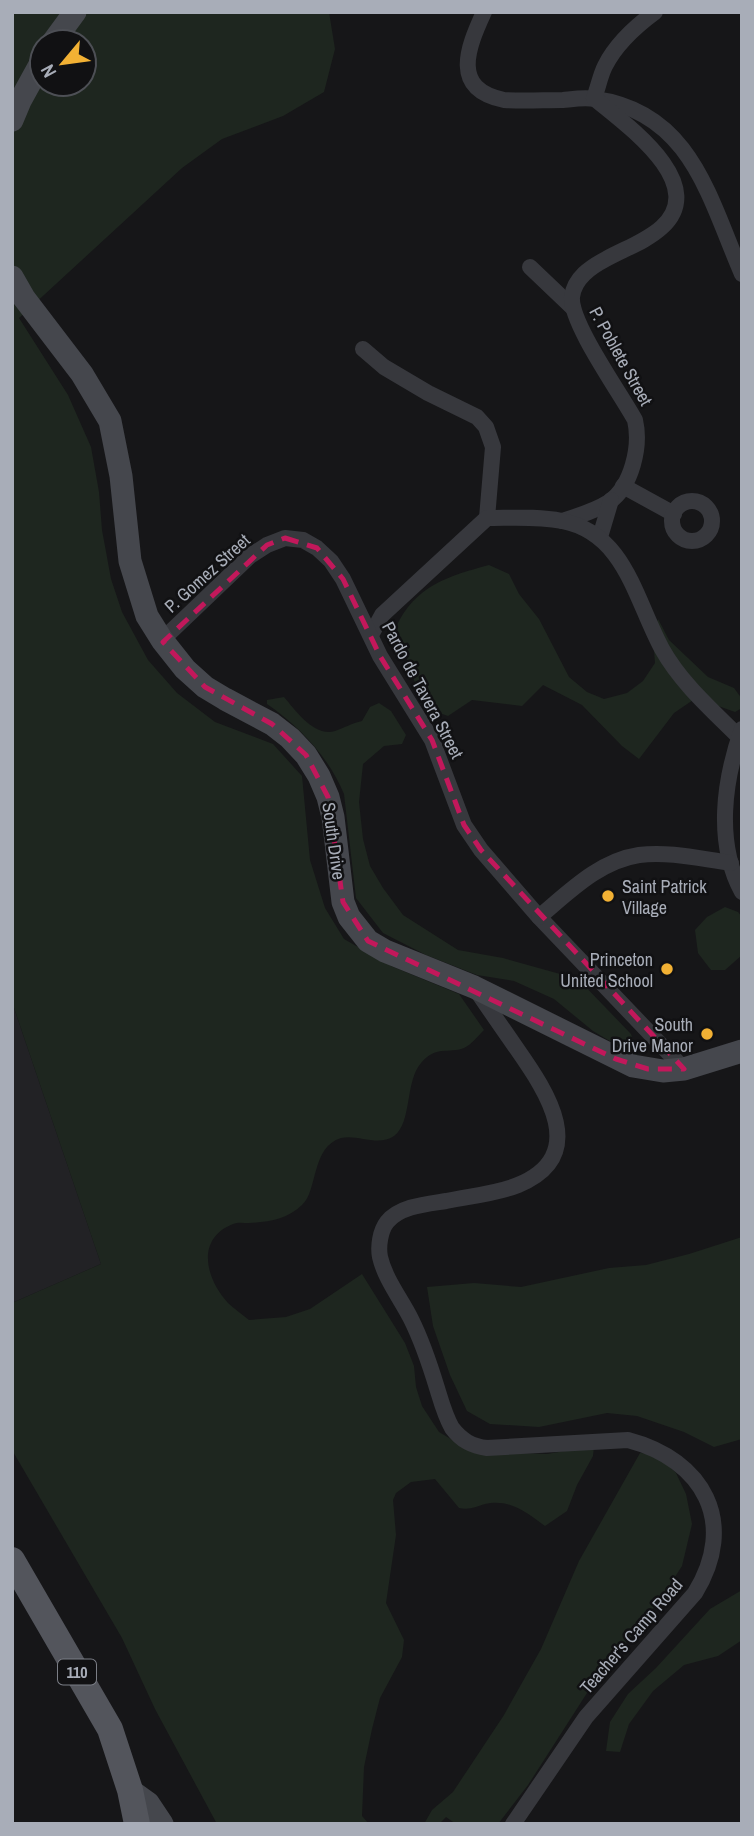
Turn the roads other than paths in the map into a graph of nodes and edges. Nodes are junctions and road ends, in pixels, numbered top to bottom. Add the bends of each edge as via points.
1 (75, 12) edge
2 (484, 12) edge
3 (655, 12) edge
4 (63, 28) edge
5 (28, 86) edge
6 (594, 98) junction
7 (12, 120) edge
8 (530, 267) dead end
9 (742, 274) edge
10 (12, 277) edge
11 (573, 308) junction
12 (363, 349) dead end
13 (623, 486) junction
14 (611, 500) junction
15 (674, 514) dead end
16 (487, 518) junction
17 (562, 521) junction
18 (600, 537) junction
19 (367, 628) junction
20 (162, 640) junction
21 (740, 733) edge
22 (731, 863) junction
23 (742, 892) edge
24 (539, 917) junction
25 (474, 987) junction
26 (742, 1051) edge
27 (684, 1069) junction
28 (12, 1560) edge
29 (130, 1790) junction
30 (137, 1824) edge
31 (162, 1824) edge
32 (513, 1824) edge

1 - 4 main road
2 - 6 street via 467,62 479,92 504,100
3 - 6 street via 620,44 605,66
5 - 7 main road
6 - 9 street via 647,115 680,144 695,167
6 - 11 street, P. Poblete Street via 657,155 677,195 670,218 661,228 583,274 572,296
8 - 11 street
10 - 20 main road, South Drive via 82,373 110,421 130,561 147,616
11 - 13 street, P. Poblete Street via 635,420 635,456
12 - 16 street via 384,367 486,426 493,447
13 - 14 street, P. Poblete Street
13 - 15 street
14 - 17 street, P. Poblete Street
14 - 18 street, P. Poblete Street
16 - 17 street
16 - 19 street
17 - 18 street
18 - 21 street via 618,558 663,652 685,682
19 - 20 street, P. Gomez Street via 331,561 303,540 285,538 250,556
19 - 24 street, Pardo de Tavera Street via 432,740 464,825
20 - 25 main road, South Drive via 205,687 272,724 306,755 328,797 343,902 359,931 385,951
21 - 22 street via 726,794
22 - 23 street
22 - 24 street via 672,855 625,859 577,885
24 - 27 street, Pardo de Tavera Street
25 - 27 main road, South Drive via 633,1066
25 - 32 street, Teacher's Camp Road via 546,1093 557,1135 545,1167 519,1184 400,1212 387,1222 380,1238 380,1256 423,1345 450,1425 472,1446 487,1448 628,1440 648,1445 667,1454 700,1486 715,1527 708,1573 695,1593 586,1717
26 - 27 main road, South Drive
28 - 29 main road, 110 via 110,1729
29 - 30 main road, 110
29 - 31 main road via 148,1802

